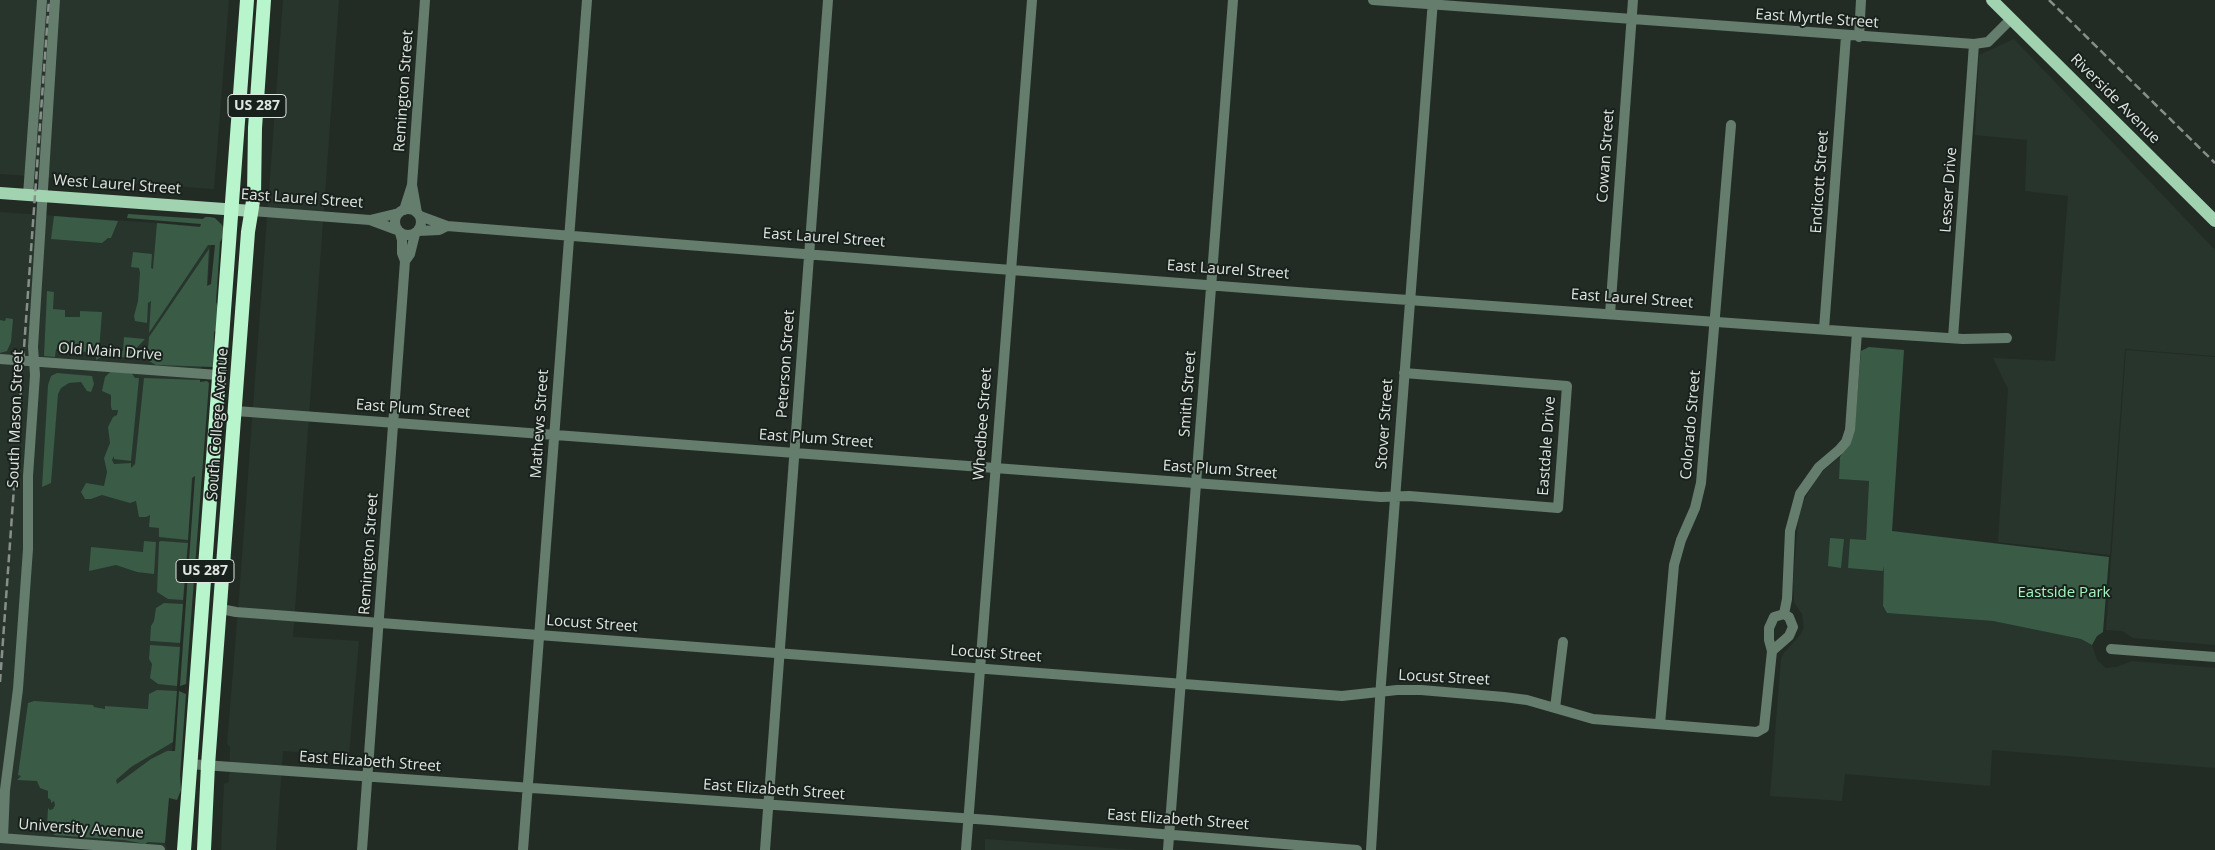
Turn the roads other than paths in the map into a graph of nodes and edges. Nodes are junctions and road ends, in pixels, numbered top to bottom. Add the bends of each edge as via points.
1 (42, 0) edge
2 (55, 0) edge
3 (247, 0) edge
4 (425, 0) edge
5 (587, 0) edge
6 (828, 0) edge
7 (1032, 0) edge
8 (1233, 0) edge
9 (1373, 0) edge
10 (1633, 0) edge
11 (1861, 0) edge
12 (1992, 0) edge
13 (264, 1) edge
14 (1433, 2) edge
15 (2011, 19) junction
16 (1631, 20) junction
17 (1846, 36) junction
18 (1859, 37) junction
19 (1974, 44) junction
20 (1731, 125) dead end
21 (412, 185) junction
22 (0, 193) edge
23 (28, 195) junction
24 (42, 196) junction
25 (231, 210) junction
26 (252, 211) junction
27 (401, 212) junction
28 (418, 214) junction
29 (370, 220) junction
30 (2215, 221) edge
31 (447, 226) junction
32 (398, 231) junction
33 (417, 233) junction
34 (569, 235) junction
35 (810, 254) junction
36 (405, 261) junction
37 (1011, 269) junction
38 (1212, 285) junction
39 (1410, 300) junction
40 (1610, 314) junction
41 (1715, 322) junction
42 (1824, 329) junction
43 (1856, 332) junction
44 (1953, 338) junction
45 (2007, 338) dead end
46 (0, 359) edge
47 (35, 361) junction
48 (1404, 373) junction
49 (218, 376) junction
50 (236, 412) junction
51 (394, 423) junction
52 (554, 435) junction
53 (795, 453) junction
54 (994, 467) junction
55 (1196, 483) junction
56 (1395, 498) junction
57 (206, 552) junction
58 (221, 609) junction
59 (1784, 614) junction
60 (379, 623) junction
61 (539, 635) junction
62 (1563, 642) dead end
63 (2111, 649) dead end
64 (1772, 651) junction
65 (780, 653) junction
66 (2215, 657) edge
67 (980, 668) junction
68 (1181, 683) junction
69 (1380, 692) junction
70 (1556, 708) junction
71 (1660, 724) junction
72 (189, 764) junction
73 (208, 765) junction
74 (367, 777) junction
75 (527, 787) junction
76 (769, 805) junction
77 (968, 818) junction
78 (1169, 834) junction
79 (1, 838) edge
80 (160, 850) edge
81 (184, 850) edge
82 (204, 850) edge
83 (362, 850) edge
84 (523, 850) edge
85 (765, 850) edge
86 (966, 850) edge
87 (1168, 850) edge
88 (1357, 850) edge
89 (1370, 850) edge

1 - 23 street
2 - 24 street, South Mason Street
3 - 25 highway, South College Avenue / US 287
4 - 21 street, Remington Street
5 - 34 street, Mathews Street
6 - 35 street, Peterson Street
7 - 37 street, Whedbee Street
8 - 38 street, Smith Street
9 - 14 street, East Myrtle Street
10 - 16 street, Cowan Street
11 - 18 street
12 - 15 main road, Riverside Avenue
13 - 26 highway, South College Avenue / US 287
14 - 16 street, East Myrtle Street
14 - 39 street, Stover Street
15 - 19 street, East Myrtle Street via 1988,42
15 - 30 main road, Riverside Avenue
16 - 17 street, East Myrtle Street
16 - 40 street, Cowan Street
17 - 18 street, East Myrtle Street
17 - 42 street, Endicott Street
18 - 19 street, East Myrtle Street
19 - 44 street, Lesser Drive
20 - 41 street, Colorado Street
21 - 27 street, Remington Street
21 - 28 street, Remington Street
22 - 23 main road, West Laurel Street
23 - 24 main road, West Laurel Street
24 - 25 main road, West Laurel Street
24 - 47 street, South Mason Street via 33,347
25 - 26 main road, East Laurel Street
25 - 49 highway, South College Avenue / US 287
26 - 29 street, East Laurel Street
26 - 50 highway, South College Avenue / US 287
27 - 28 street via 409,209
27 - 29 street, East Laurel Street
27 - 32 street via 395,221
28 - 31 street, East Laurel Street
28 - 33 street via 422,224
29 - 32 street, East Laurel Street
31 - 33 street, East Laurel Street
31 - 34 street, East Laurel Street
32 - 33 street via 407,236
32 - 36 street, Remington Street
33 - 36 street, Remington Street
34 - 35 street, East Laurel Street
34 - 52 street, Mathews Street
35 - 37 street, East Laurel Street
35 - 53 street, Peterson Street
36 - 51 street, Remington Street
37 - 38 street, East Laurel Street
37 - 54 street, Whedbee Street
38 - 39 street, East Laurel Street
38 - 55 street, Smith Street
39 - 40 street, East Laurel Street
39 - 48 street, Stover Street
40 - 41 street, East Laurel Street
41 - 42 street, East Laurel Street
41 - 71 street, Colorado Street via 1699,492 1676,554 1671,582
42 - 43 street, East Laurel Street
43 - 44 street, East Laurel Street
43 - 59 street via 1850,430 1842,446 1819,468 1800,494 1790,531
44 - 45 street, East Laurel Street
46 - 47 street, Old Main Drive
47 - 49 street, Old Main Drive
47 - 79 street, South Mason Street via 28,476 28,558 18,689
48 - 56 street, Stover Street
48 - 56 street, Eastdale Drive via 1567,386 1558,508 1410,496
49 - 50 highway via 223,401 227,409
49 - 57 highway, South College Avenue / US 287
50 - 51 street, East Plum Street
50 - 58 highway, South College Avenue / US 287
51 - 52 street, East Plum Street
51 - 60 street, Remington Street
52 - 53 street, East Plum Street
52 - 61 street, Mathews Street
53 - 54 street, East Plum Street
53 - 65 street, Peterson Street
54 - 55 street, East Plum Street
54 - 67 street, Whedbee Street
55 - 56 street, East Plum Street
55 - 68 street, Smith Street
56 - 69 street, Stover Street
57 - 58 highway via 213,600
57 - 72 highway, South College Avenue / US 287
58 - 60 street, Locust Street
58 - 73 highway, South College Avenue / US 287
59 - 64 street via 1774,617 1769,628
59 - 64 street via 1792,621 1793,627 1789,636
60 - 61 street, Locust Street
60 - 74 street, Remington Street
61 - 65 street, Locust Street
61 - 75 street, Mathews Street
62 - 70 street
63 - 66 street
64 - 71 street, Locust Street via 1764,728 1757,732
65 - 67 street, Locust Street
65 - 76 street, Peterson Street
67 - 68 street, Locust Street
67 - 77 street, Whedbee Street
68 - 69 street, Locust Street via 1342,696
68 - 78 street, Smith Street
69 - 70 street, Locust Street via 1421,690 1504,696
69 - 89 street, Stover Street
70 - 71 street, Locust Street via 1593,719
72 - 73 street, East Elizabeth Street
72 - 81 highway, South College Avenue / US 287
73 - 74 street, East Elizabeth Street
73 - 82 highway, South College Avenue / US 287
74 - 75 street, East Elizabeth Street
74 - 83 street, Remington Street
75 - 76 street, East Elizabeth Street
75 - 84 street, Mathews Street
76 - 77 street, East Elizabeth Street
76 - 85 street, Peterson Street
77 - 78 street, East Elizabeth Street
77 - 86 street, Whedbee Street
78 - 87 street, Smith Street
78 - 88 street, East Elizabeth Street
79 - 80 street, University Avenue

